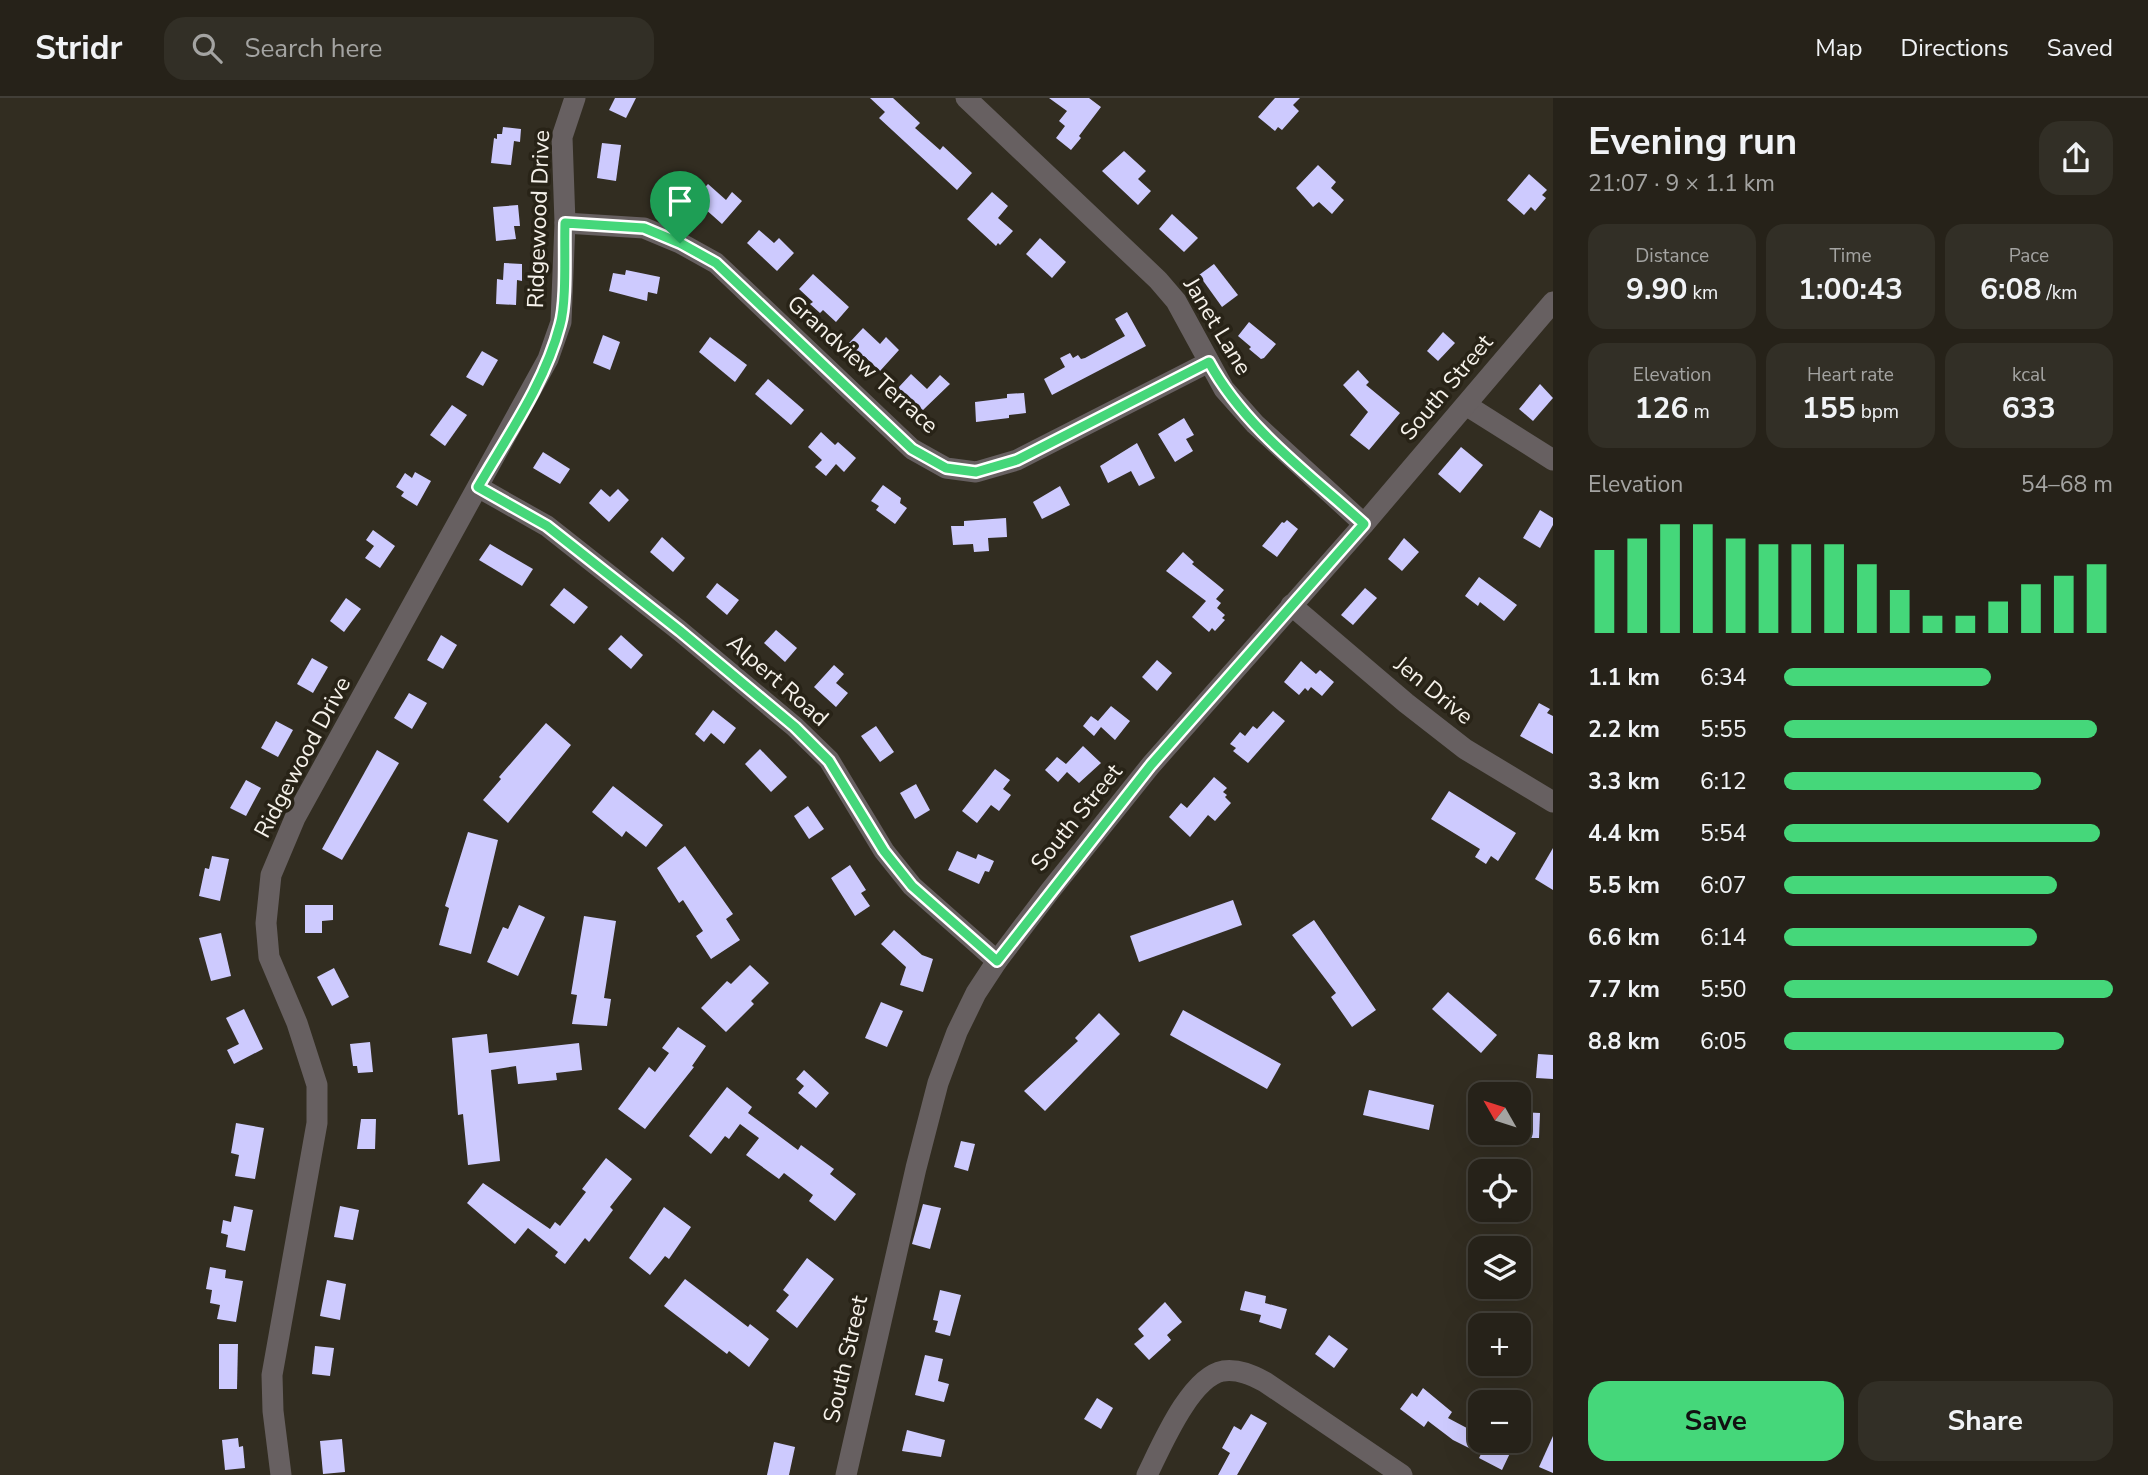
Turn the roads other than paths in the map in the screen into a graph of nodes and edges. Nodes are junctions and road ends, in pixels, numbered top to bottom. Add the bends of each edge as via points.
1 (575, 98) edge
2 (966, 98) edge
3 (565, 223) junction
4 (1553, 302) edge
5 (1209, 362) junction
6 (1466, 405) junction
7 (1553, 460) edge
8 (478, 487) junction
9 (1364, 524) junction
10 (1292, 605) junction
11 (1553, 802) edge
12 (997, 961) junction
13 (281, 1475) edge
14 (846, 1475) edge
15 (1146, 1475) edge
16 (1402, 1475) edge

1 - 3 street, Ridgewood Drive via 562,137
2 - 5 street, Janet Lane via 1158,280 1176,300
3 - 5 street, Grandview Terrace via 644,228 716,263 912,449 946,468 976,472 1017,460
3 - 8 street, Ridgewood Drive via 561,322 527,402
4 - 6 street, South Street
5 - 9 street, Janet Lane via 1224,389 1255,424
6 - 7 street
6 - 9 street, South Street
8 - 12 street, Alpert Road via 547,526 795,727 829,761 884,851 912,886
8 - 13 street, Ridgewood Drive via 295,818 271,875 266,923 269,957 317,1085 317,1123 272,1375
9 - 10 street, South Street
10 - 11 street, Jen Drive via 1465,749
10 - 12 street, South Street via 1151,765
12 - 14 street, South Street via 957,1032 939,1083
15 - 16 street via 1190,1397 1206,1379 1223,1371 1245,1372 1265,1382

